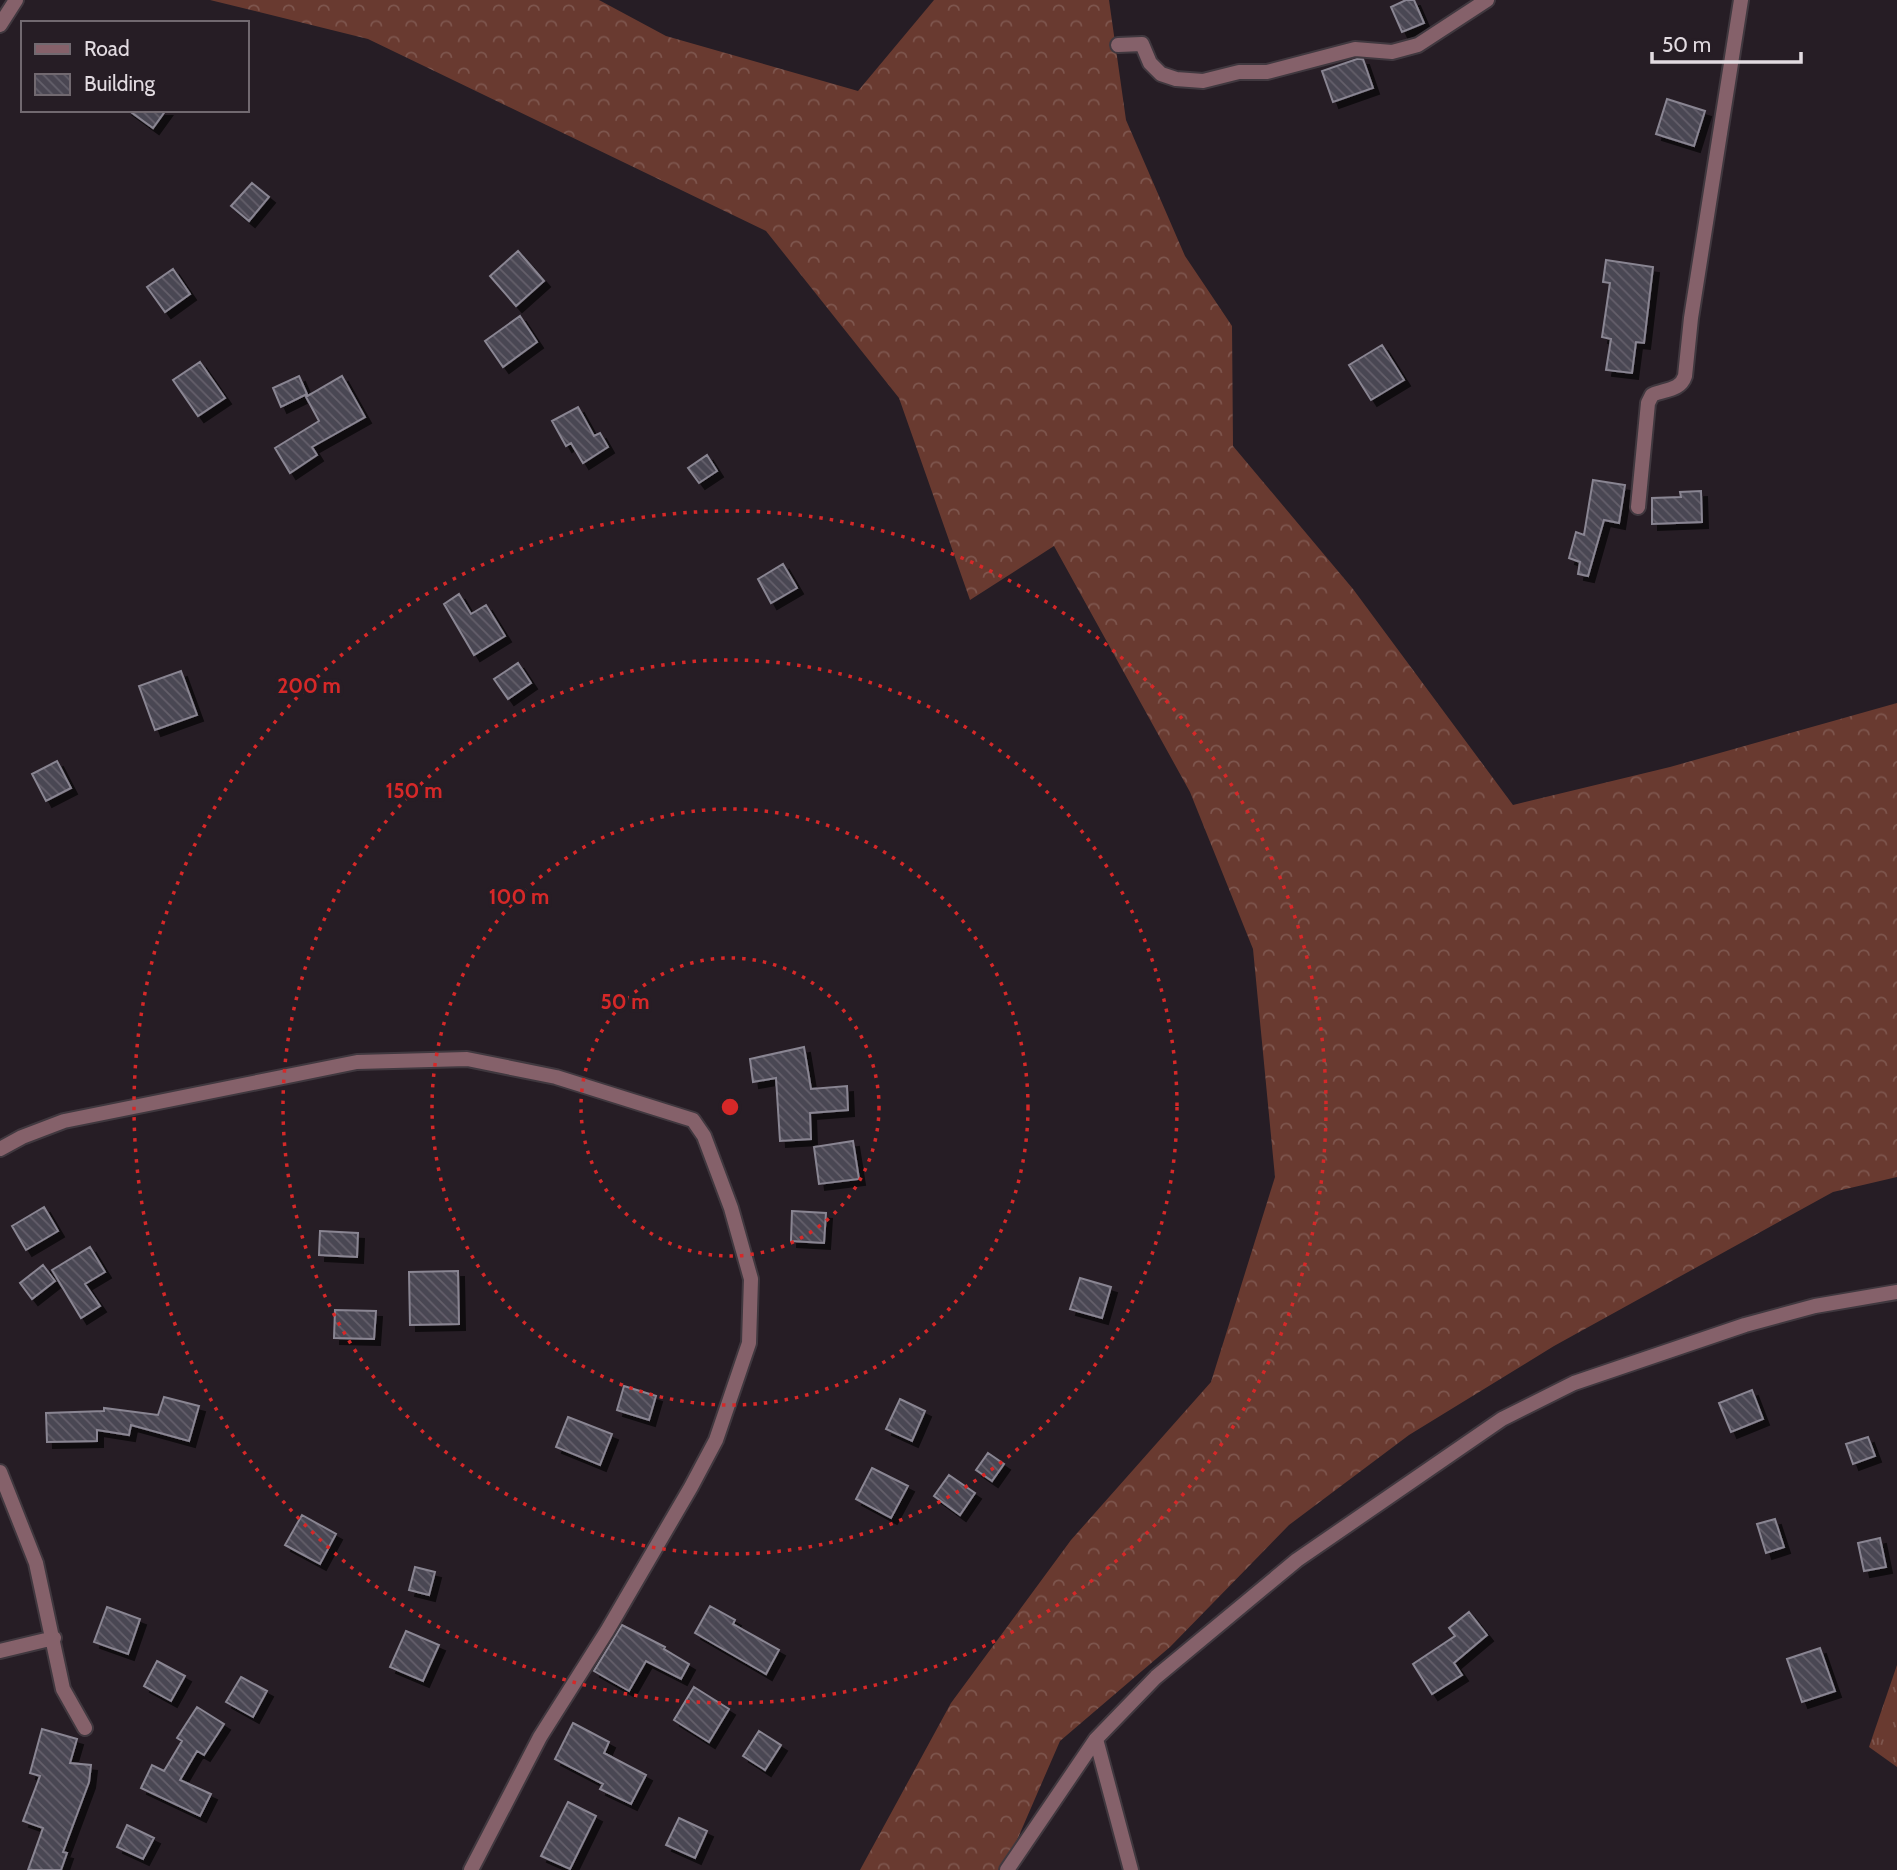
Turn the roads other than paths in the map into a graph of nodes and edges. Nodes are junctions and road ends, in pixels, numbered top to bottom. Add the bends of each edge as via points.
1 (16, 0) edge
2 (1487, 0) edge
3 (1741, 0) edge
4 (0, 25) edge
5 (1118, 45) dead end
6 (1638, 507) dead end
7 (0, 1149) edge
8 (1897, 1292) edge
9 (0, 1472) edge
10 (54, 1638) junction
11 (0, 1651) edge
12 (85, 1728) dead end
13 (1096, 1738) junction
14 (471, 1870) edge
15 (1007, 1870) edge
16 (1131, 1870) edge

1 - 4 street
2 - 5 street via 1418,45 1392,52 1356,49 1267,72 1203,80 1161,74 1142,44
3 - 6 street via 1690,318 1685,376 1683,383 1652,395 1648,403
7 - 14 street via 64,1122 357,1062 467,1059 556,1077 693,1120 704,1136 751,1279 749,1343 716,1440 607,1631 540,1737
8 - 13 street via 1815,1306 1745,1325 1574,1383 1502,1419 1297,1560 1156,1677
9 - 10 street via 36,1563
10 - 11 street
10 - 12 street via 63,1689
13 - 15 street
13 - 16 street

